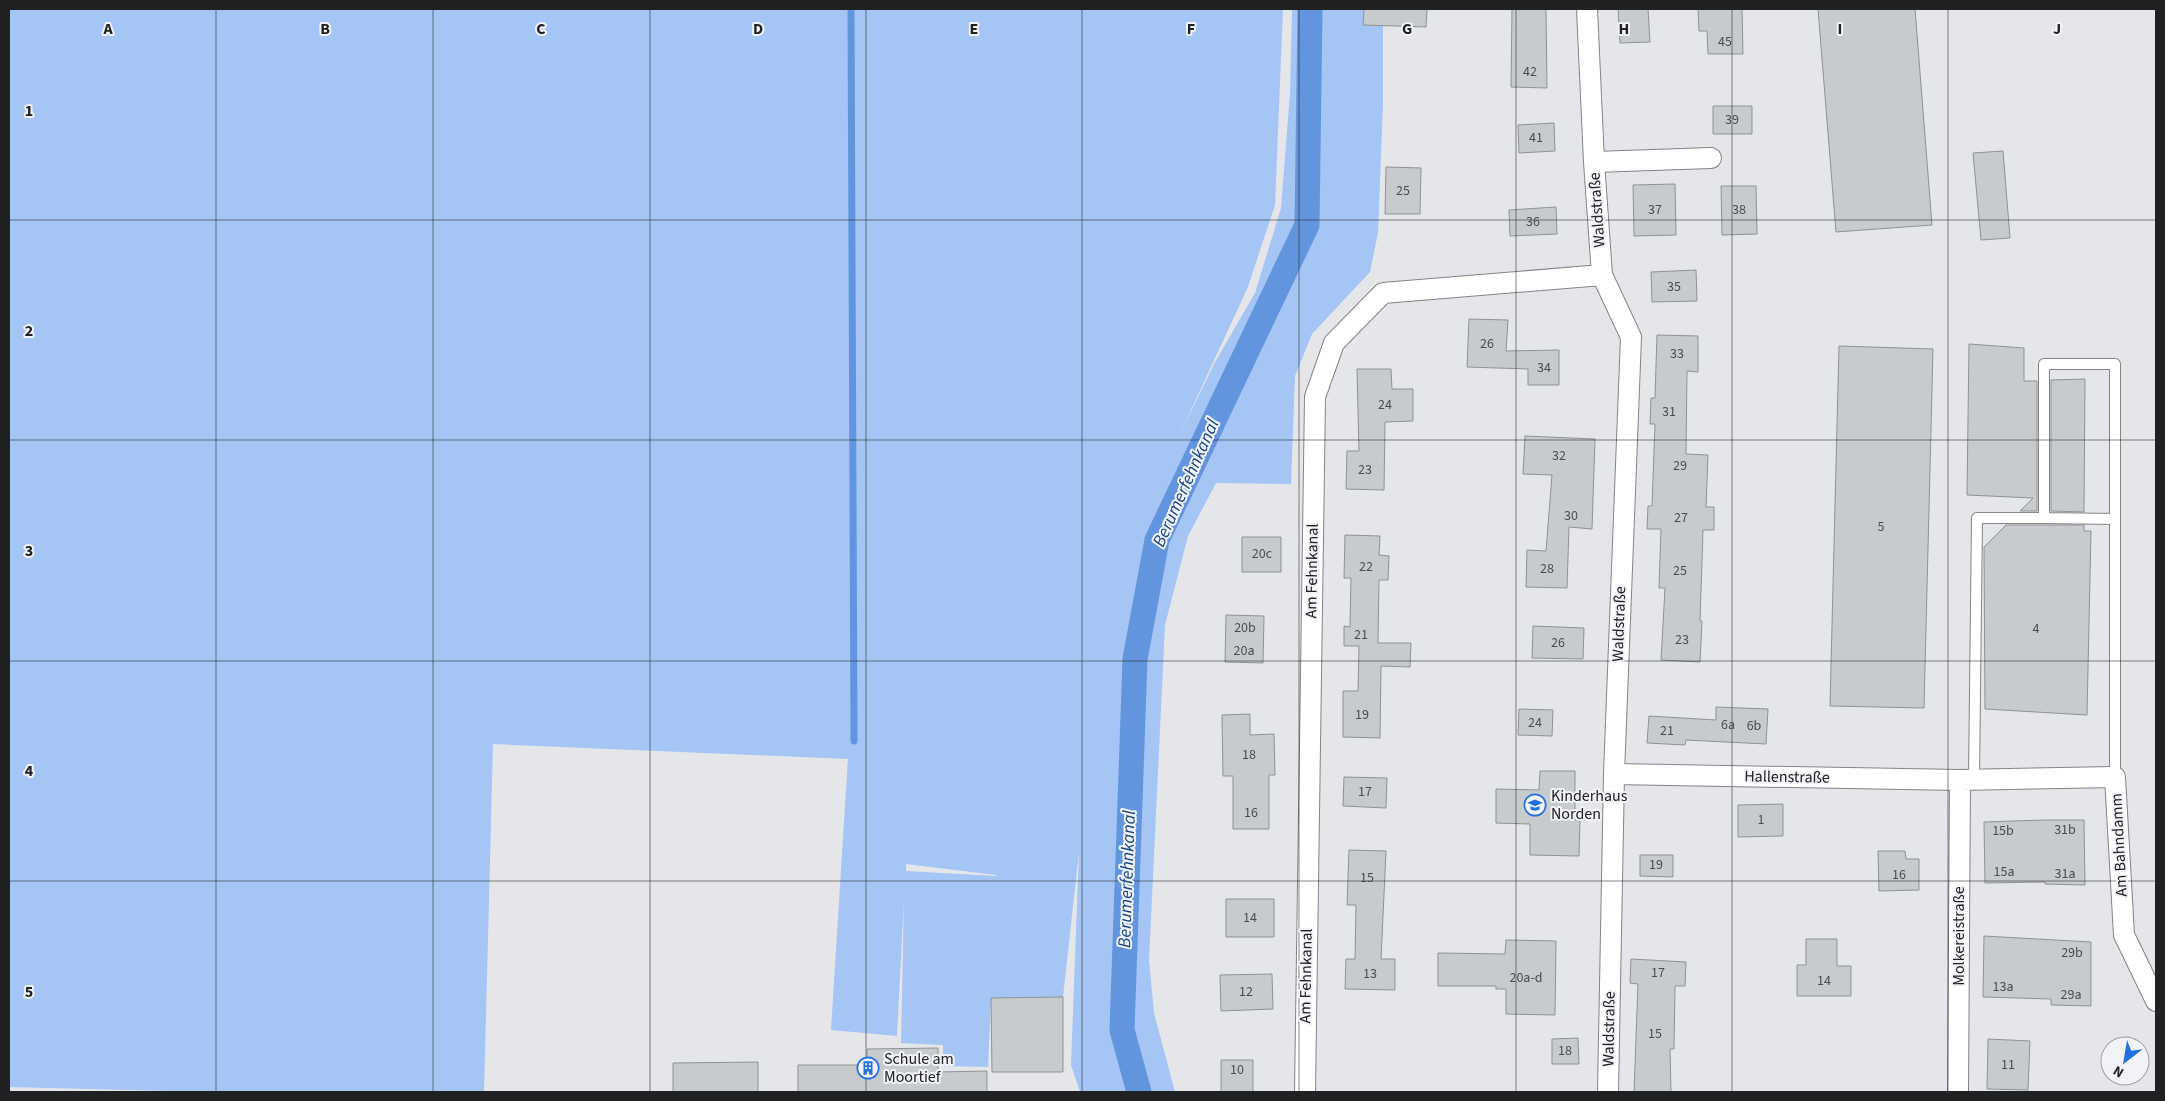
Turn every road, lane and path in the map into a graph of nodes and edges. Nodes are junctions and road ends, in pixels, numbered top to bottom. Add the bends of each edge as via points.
1 (1587, 9) edge
2 (1711, 158) dead end
3 (1594, 162) junction
4 (1602, 275) junction
5 (2044, 518) junction
6 (2115, 519) junction
7 (1614, 774) junction
8 (2115, 777) junction
9 (1967, 779) junction
10 (2156, 1001) edge
11 (1305, 1092) edge
12 (1608, 1092) edge
13 (1958, 1092) edge

1 - 3 street, Waldstraße
2 - 3 street, Waldstraße
3 - 4 street, Waldstraße
4 - 7 street, Waldstraße via 1630,337
4 - 11 street, Am Fehnkanal via 1383,292 1334,343 1315,397
5 - 6 lane
5 - 6 lane via 2044,364 2116,364
5 - 9 lane via 1977,518
6 - 8 lane
7 - 9 street, Hallenstraße
7 - 12 street, Waldstraße
8 - 9 street, Am Bahndamm
8 - 10 street, Am Bahndamm via 2124,935
9 - 13 street, Molkereistraße

